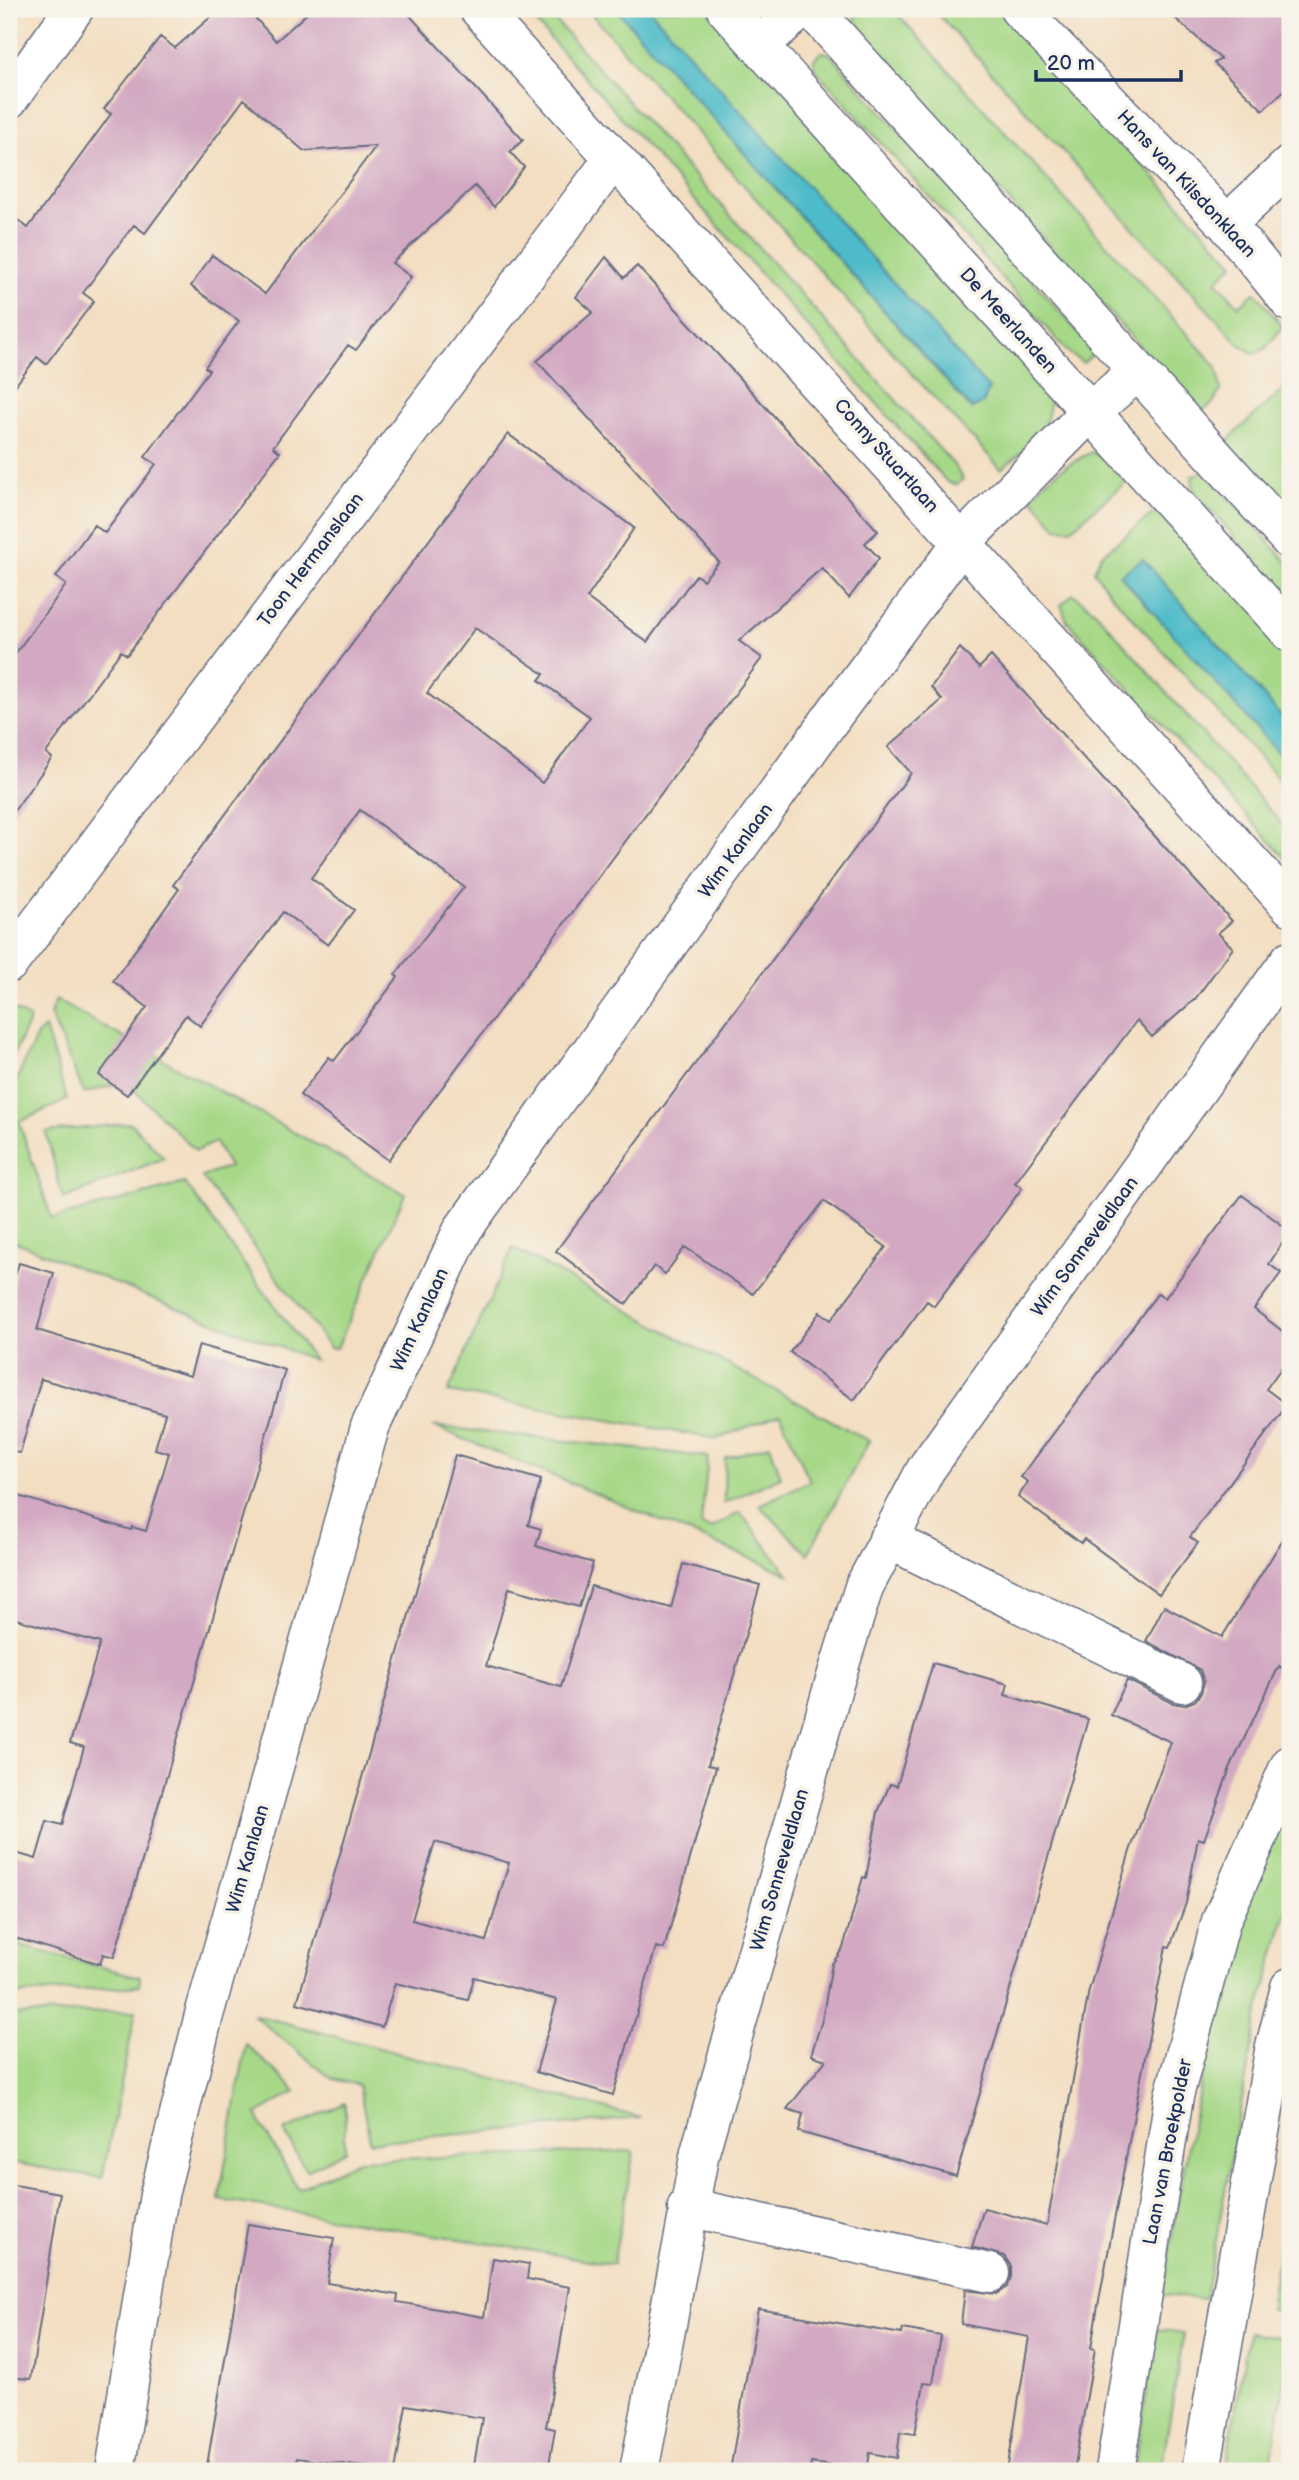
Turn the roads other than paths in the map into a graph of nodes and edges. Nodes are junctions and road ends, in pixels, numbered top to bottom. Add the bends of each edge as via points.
1 (74, 9) edge
2 (479, 9) edge
3 (726, 9) edge
4 (802, 9) edge
5 (812, 9) edge
6 (1019, 9) edge
7 (758, 45) junction
8 (9, 99) edge
9 (614, 158) junction
10 (1290, 165) edge
11 (1227, 224) junction
12 (1290, 302) edge
13 (1137, 372) junction
14 (1090, 412) junction
15 (1290, 540) edge
16 (963, 541) junction
17 (1290, 632) edge
18 (1290, 906) edge
19 (1290, 960) edge
20 (9, 963) edge
21 (888, 1539) junction
22 (1182, 1683) dead end
23 (1290, 1766) edge
24 (1290, 1987) edge
25 (687, 2207) junction
26 (990, 2273) dead end
27 (115, 2471) edge
28 (639, 2471) edge
29 (1115, 2471) edge
30 (1201, 2471) edge

1 - 8 street
2 - 9 street, Conny Stuartlaan
3 - 7 street, De Meerlanden
4 - 7 street
5 - 13 street
6 - 11 street, Hans van Kilsdonklaan
7 - 14 street, De Meerlanden
9 - 16 street, Conny Stuartlaan
9 - 20 street, Toon Hermanslaan
10 - 11 street
11 - 12 street, Hans van Kilsdonklaan
13 - 14 street, Wim Kanlaan
13 - 15 street
14 - 16 street, Wim Kanlaan
14 - 17 street, De Meerlanden
16 - 18 street, Conny Stuartlaan
16 - 27 street, Wim Kanlaan via 463,1229 370,1427 204,2015 165,2171
19 - 21 street, Wim Sonneveldlaan via 926,1469
21 - 22 street
21 - 25 street, Wim Sonneveldlaan via 864,1587 833,1687
23 - 29 street, Laan van Broekpolder via 1221,1921 1174,2096
24 - 30 street via 1274,2051
25 - 26 street
25 - 28 street, Wim Sonneveldlaan

